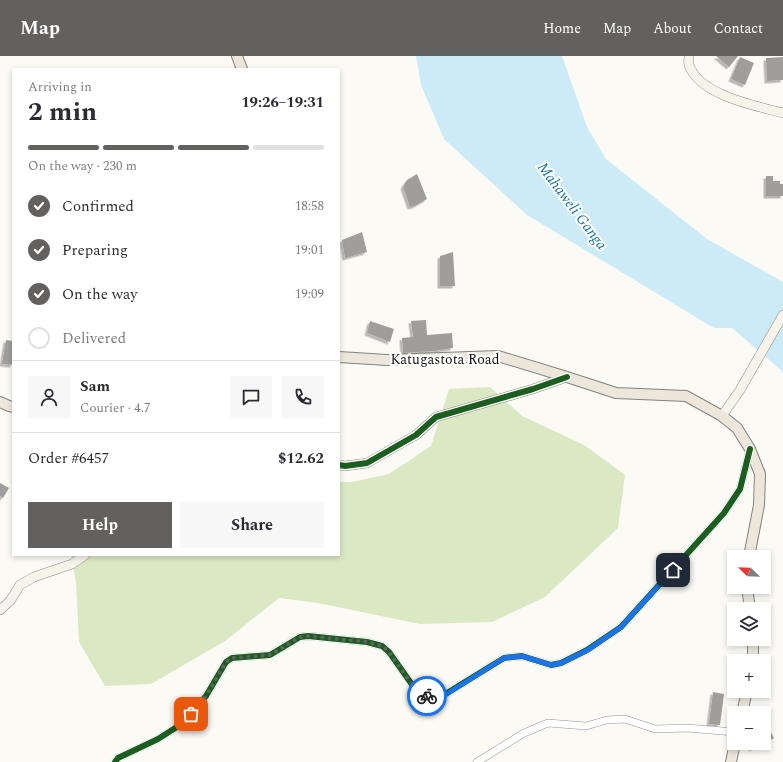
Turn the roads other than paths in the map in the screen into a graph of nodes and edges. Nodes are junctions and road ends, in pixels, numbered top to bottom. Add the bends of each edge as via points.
1 (237, 56) edge
2 (689, 56) edge
3 (242, 68) edge
4 (783, 113) edge
5 (783, 314) edge
6 (340, 357) edge
7 (567, 377) junction
8 (0, 402) edge
9 (12, 407) edge
10 (722, 416) junction
11 (750, 449) junction
12 (340, 465) edge
13 (750, 550) edge
14 (84, 556) edge
15 (0, 610) edge
16 (727, 731) edge
17 (734, 750) edge
18 (115, 762) edge
19 (477, 762) edge
20 (731, 762) edge

1 - 3 main road
2 - 4 street via 688,64 696,77 711,90 736,101
5 - 10 street
6 - 7 main road, Katugastota Road via 387,360 498,356
7 - 10 main road, Katugastota Road via 616,393 686,396
7 - 12 street via 436,417 416,435 368,463
8 - 9 main road
10 - 11 main road, Katugastota Road via 737,428
11 - 13 main road, Katugastota Road via 760,474 759,505
11 - 18 street via 740,489 724,513 621,627 588,650 551,665 522,656 504,658 447,694 432,698 418,693 382,646 367,642 300,637 270,655 232,658 226,662 206,696 183,723
14 - 15 street via 72,564 27,581
16 - 19 street via 687,728 655,729 625,719 607,720 586,726 548,723 524,732
17 - 20 main road

